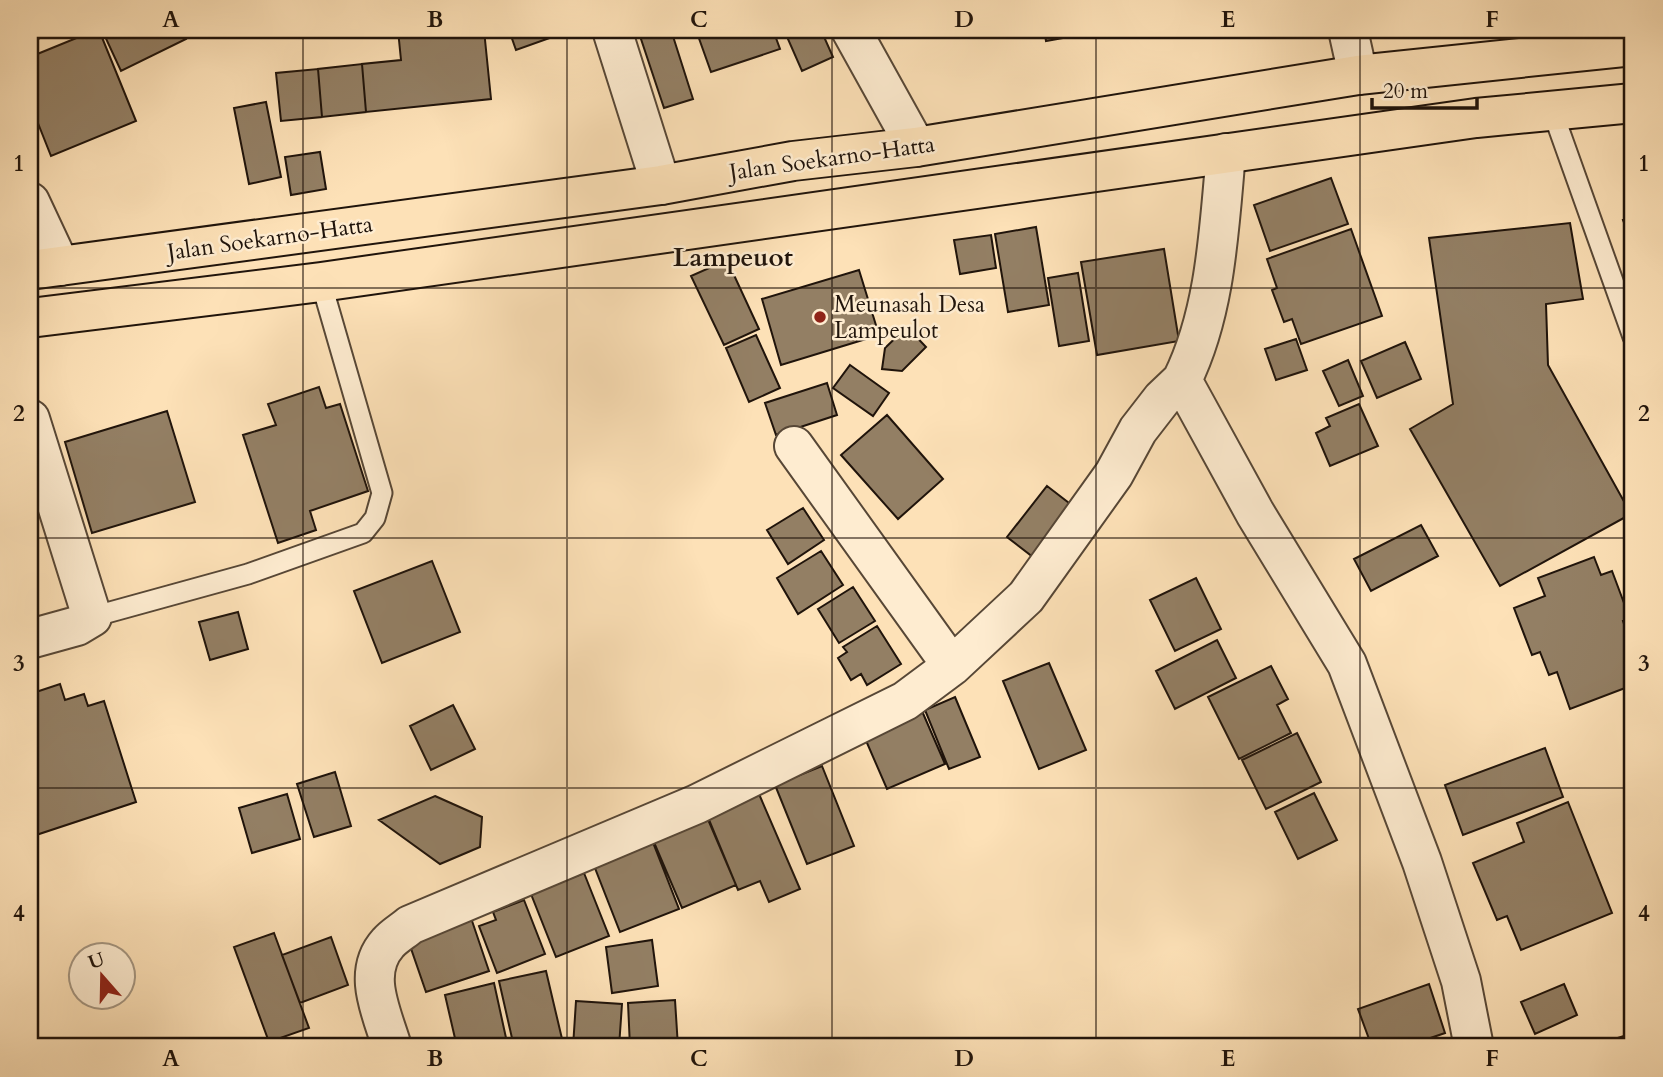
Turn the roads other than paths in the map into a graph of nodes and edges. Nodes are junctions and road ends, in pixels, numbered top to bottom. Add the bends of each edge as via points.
1 (612, 30) edge
2 (851, 30) edge
3 (1348, 30) edge
4 (1633, 46) edge
5 (1358, 75) junction
6 (1633, 103) edge
7 (1552, 110) junction
8 (916, 147) junction
9 (1226, 153) junction
10 (661, 184) junction
11 (30, 202) edge
12 (45, 268) edge
13 (321, 282) junction
14 (30, 318) edge
15 (1633, 337) edge
16 (1182, 380) junction
17 (30, 419) edge
18 (794, 446) dead end
19 (92, 617) junction
20 (30, 639) edge
21 (952, 666) junction
22 (393, 1047) edge
23 (1474, 1047) edge

1 - 10 street
2 - 8 street
3 - 5 street
4 - 5 highway, Jalan Soekarno-Hatta
5 - 8 highway, Jalan Soekarno-Hatta
6 - 7 highway
7 - 9 highway
7 - 15 lane
8 - 10 highway, Jalan Soekarno-Hatta via 793,161
9 - 13 highway
9 - 16 street via 1217,254 1196,352
10 - 12 highway, Jalan Soekarno-Hatta
11 - 12 street
13 - 14 highway
13 - 19 lane via 382,492 375,518 363,533 248,574
16 - 21 street via 1138,430 1115,474 1026,597
16 - 23 street via 1346,664 1422,862 1461,981
17 - 19 street
18 - 21 street
19 - 20 street
21 - 22 street via 905,701 697,804 410,925 388,943 373,981

